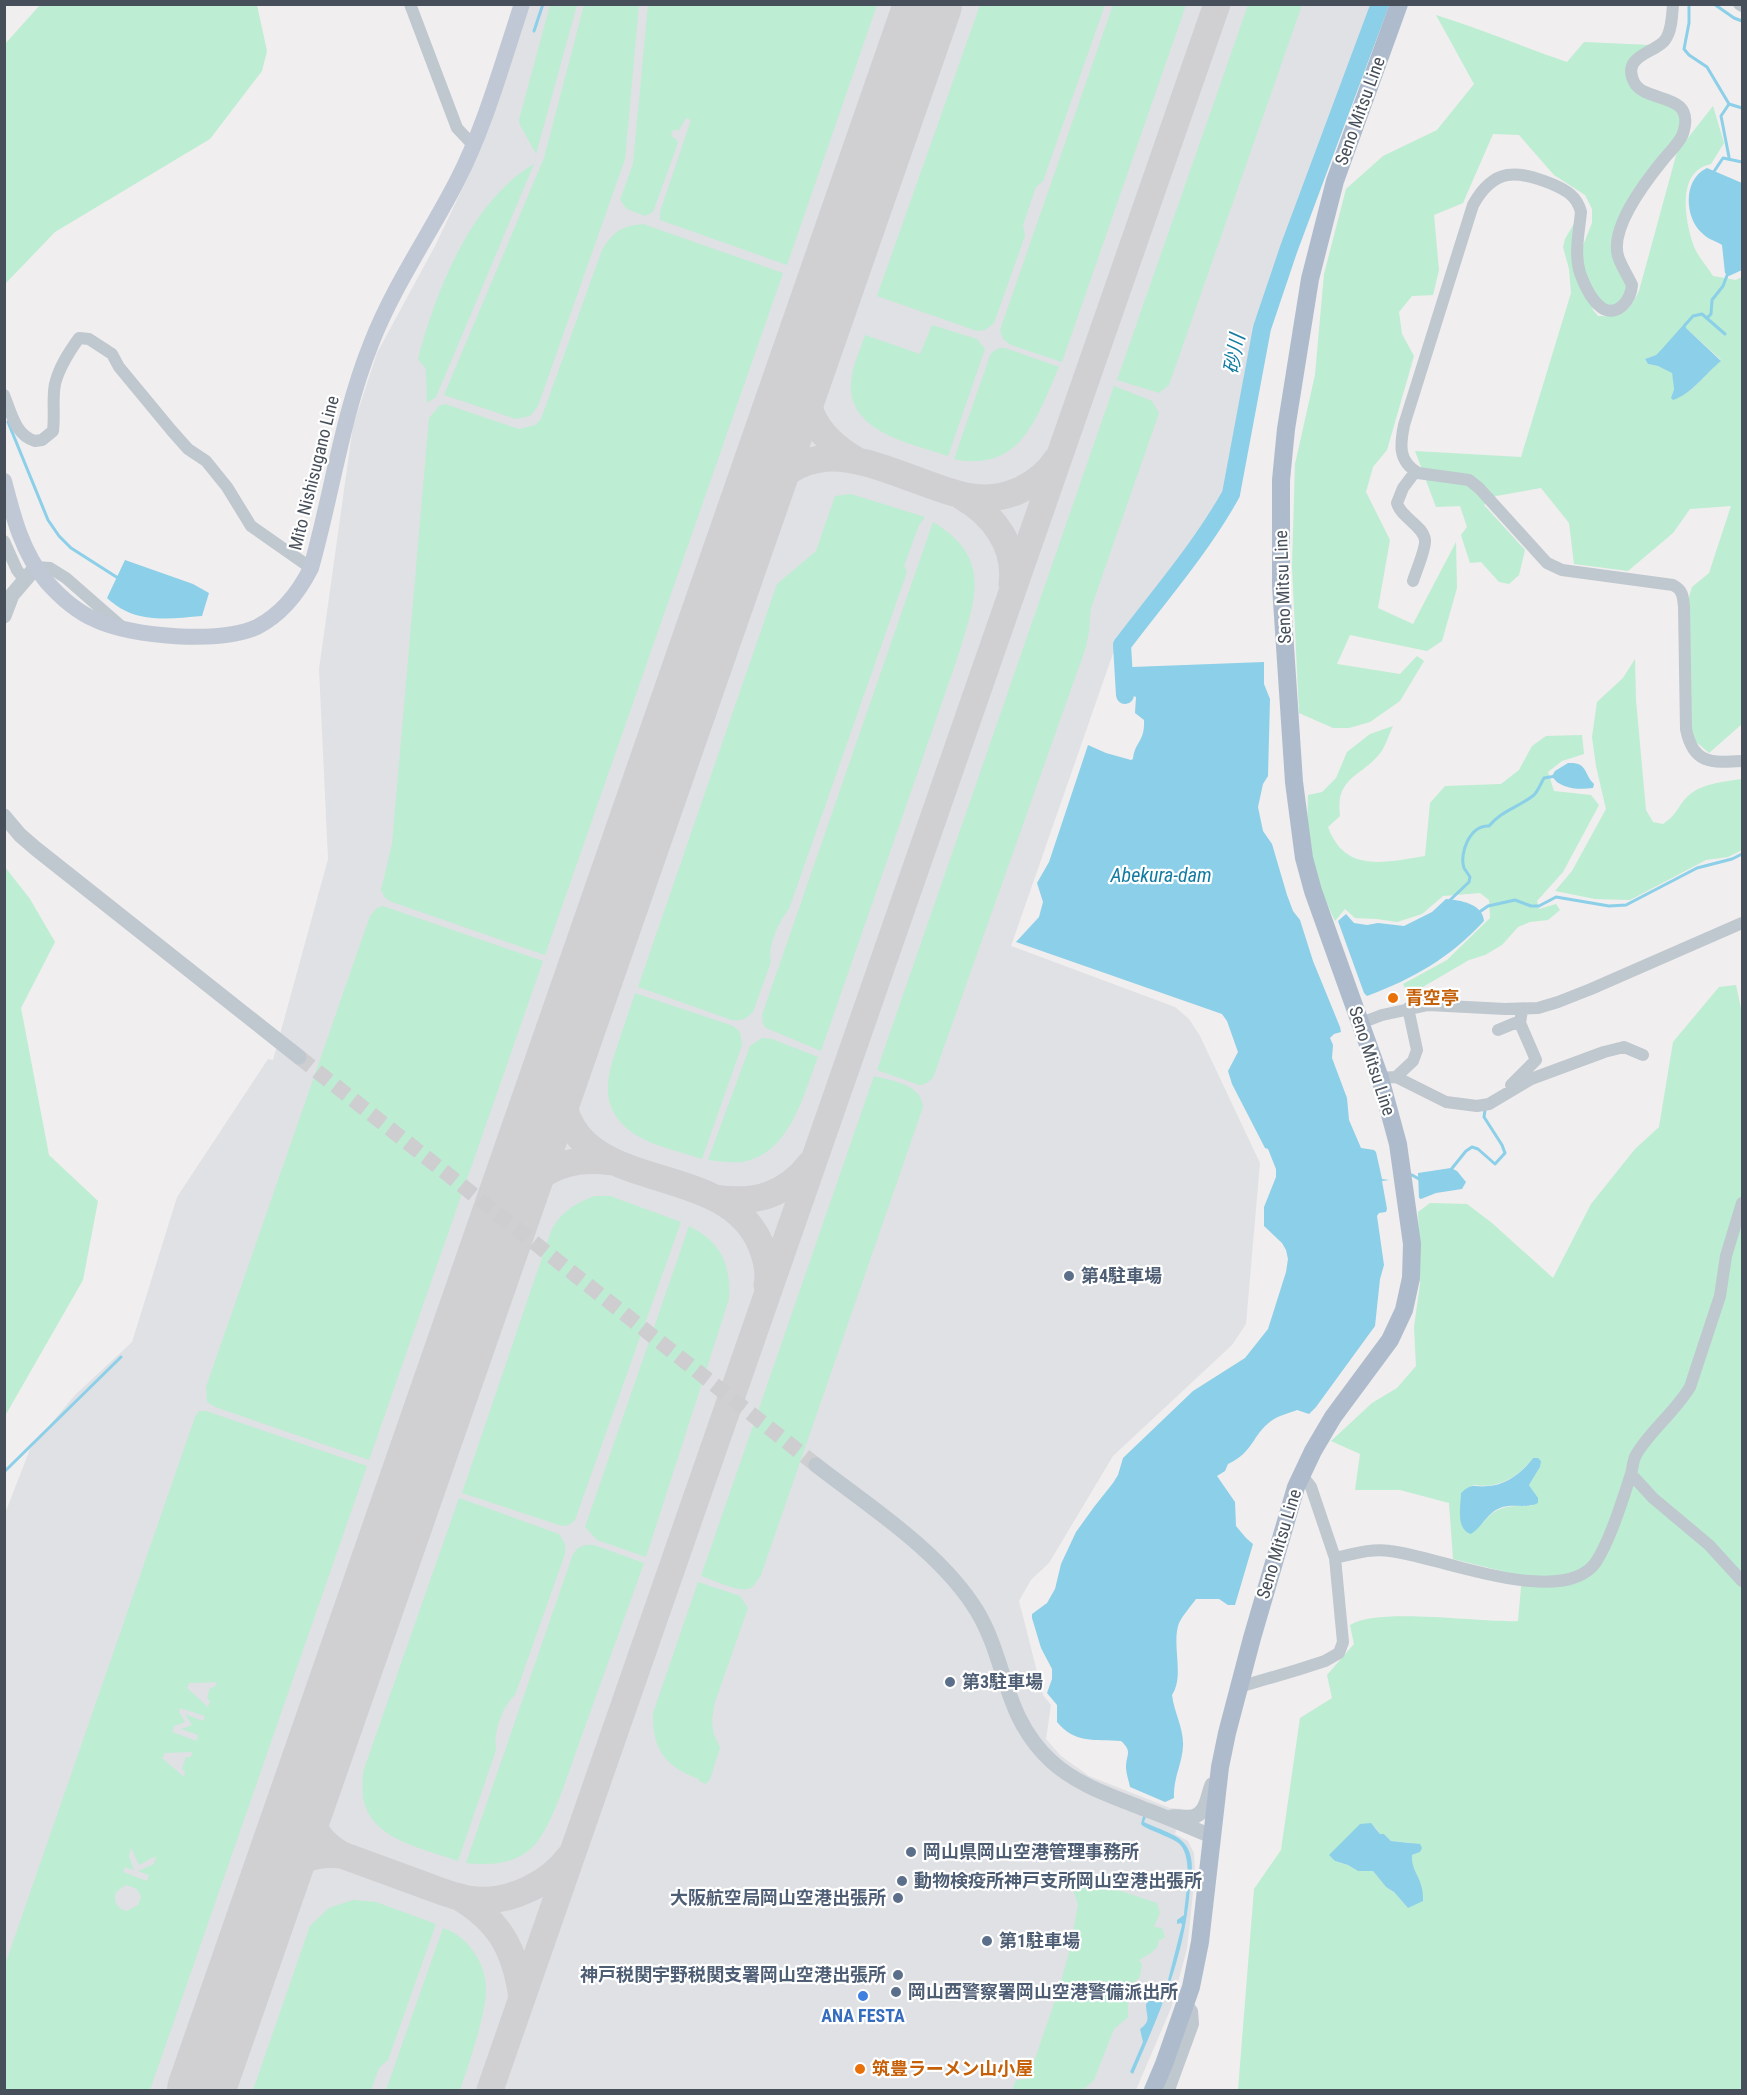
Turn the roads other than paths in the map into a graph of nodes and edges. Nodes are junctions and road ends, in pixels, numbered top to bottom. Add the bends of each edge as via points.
1 (410, 4) edge
2 (522, 4) edge
3 (1399, 4) edge
4 (1673, 4) edge
5 (473, 145) junction
6 (4, 395) edge
7 (1415, 472) junction
8 (4, 481) edge
9 (4, 541) edge
10 (311, 568) junction
11 (30, 573) junction
12 (1413, 581) dead end
13 (4, 616) edge
14 (1743, 761) edge
15 (4, 816) edge
16 (1743, 923) edge
17 (1408, 1008) junction
18 (1521, 1015) junction
19 (1361, 1023) junction
20 (1498, 1030) dead end
21 (1643, 1054) dead end
22 (299, 1058) tunnel mouth
23 (1388, 1077) junction
24 (1504, 1094) junction
25 (1743, 1203) edge
26 (816, 1465) tunnel mouth
27 (1301, 1474) junction
28 (1631, 1474) junction
29 (1335, 1558) junction
30 (1743, 1581) edge
31 (1239, 1687) junction
32 (1220, 1767) junction
33 (1169, 1818) junction
34 (1211, 1836) junction
35 (1186, 2003) junction
36 (1152, 2091) edge
37 (1169, 2091) edge

1 - 5 street via 458,128
2 - 5 main road, Mito Nishisugano Line
3 - 19 main road, Seno Mitsu Line via 1349,139 1321,230 1301,329 1281,480 1281,586 1294,782 1304,858
4 - 7 street via 1665,40 1638,58 1632,72 1637,87 1676,104 1685,123 1681,138 1646,181 1621,228 1617,248 1632,285 1628,300 1617,310 1607,310 1593,299 1578,261 1581,212 1566,190 1518,174 1509,174 1487,185 1473,205 1404,425 1401,454
5 - 10 main road, Mito Nishisugano Line via 370,344 355,387
6 - 10 street via 22,434 35,441 48,436 53,431 55,384 67,354 79,338 89,339 112,354 180,440 206,462 251,526
7 - 12 street via 1397,503 1425,541
7 - 14 street via 1469,480 1546,563 1562,570 1678,588 1684,607 1689,744 1704,759
8 - 11 main road, Mito Nishisugano Line
9 - 11 street via 17,570
10 - 11 main road, Mito Nishisugano Line via 303,585 274,616 239,633 206,637 125,630 95,620
11 - 13 street via 12,596
15 - 22 street via 35,848
16 - 18 street
17 - 18 street via 1428,1005
17 - 19 street
17 - 23 street via 1417,1050 1413,1060
18 - 20 street
18 - 24 street via 1536,1059
19 - 23 main road, Seno Mitsu Line
21 - 24 street via 1624,1047 1604,1052 1531,1079
23 - 24 street via 1455,1104 1489,1104
23 - 27 main road, Seno Mitsu Line via 1412,1244 1411,1278 1404,1310 1390,1340 1333,1418
25 - 28 street via 1726,1256 1720,1296 1690,1387 1634,1457
26 - 33 street via 933,1557 964,1592 986,1631 1019,1719 1049,1760 1083,1783
27 - 29 street via 1311,1487
27 - 31 main road, Seno Mitsu Line
28 - 29 street via 1595,1563 1578,1576 1539,1583 1388,1550
28 - 30 street
29 - 31 street via 1343,1623 1339,1653 1325,1661
31 - 32 main road, Seno Mitsu Line
32 - 33 street via 1199,1814
32 - 34 main road, Seno Mitsu Line
33 - 34 street
34 - 35 main road, Seno Mitsu Line via 1200,1942
35 - 36 main road, Seno Mitsu Line
35 - 37 street via 1192,2011 1193,2024

